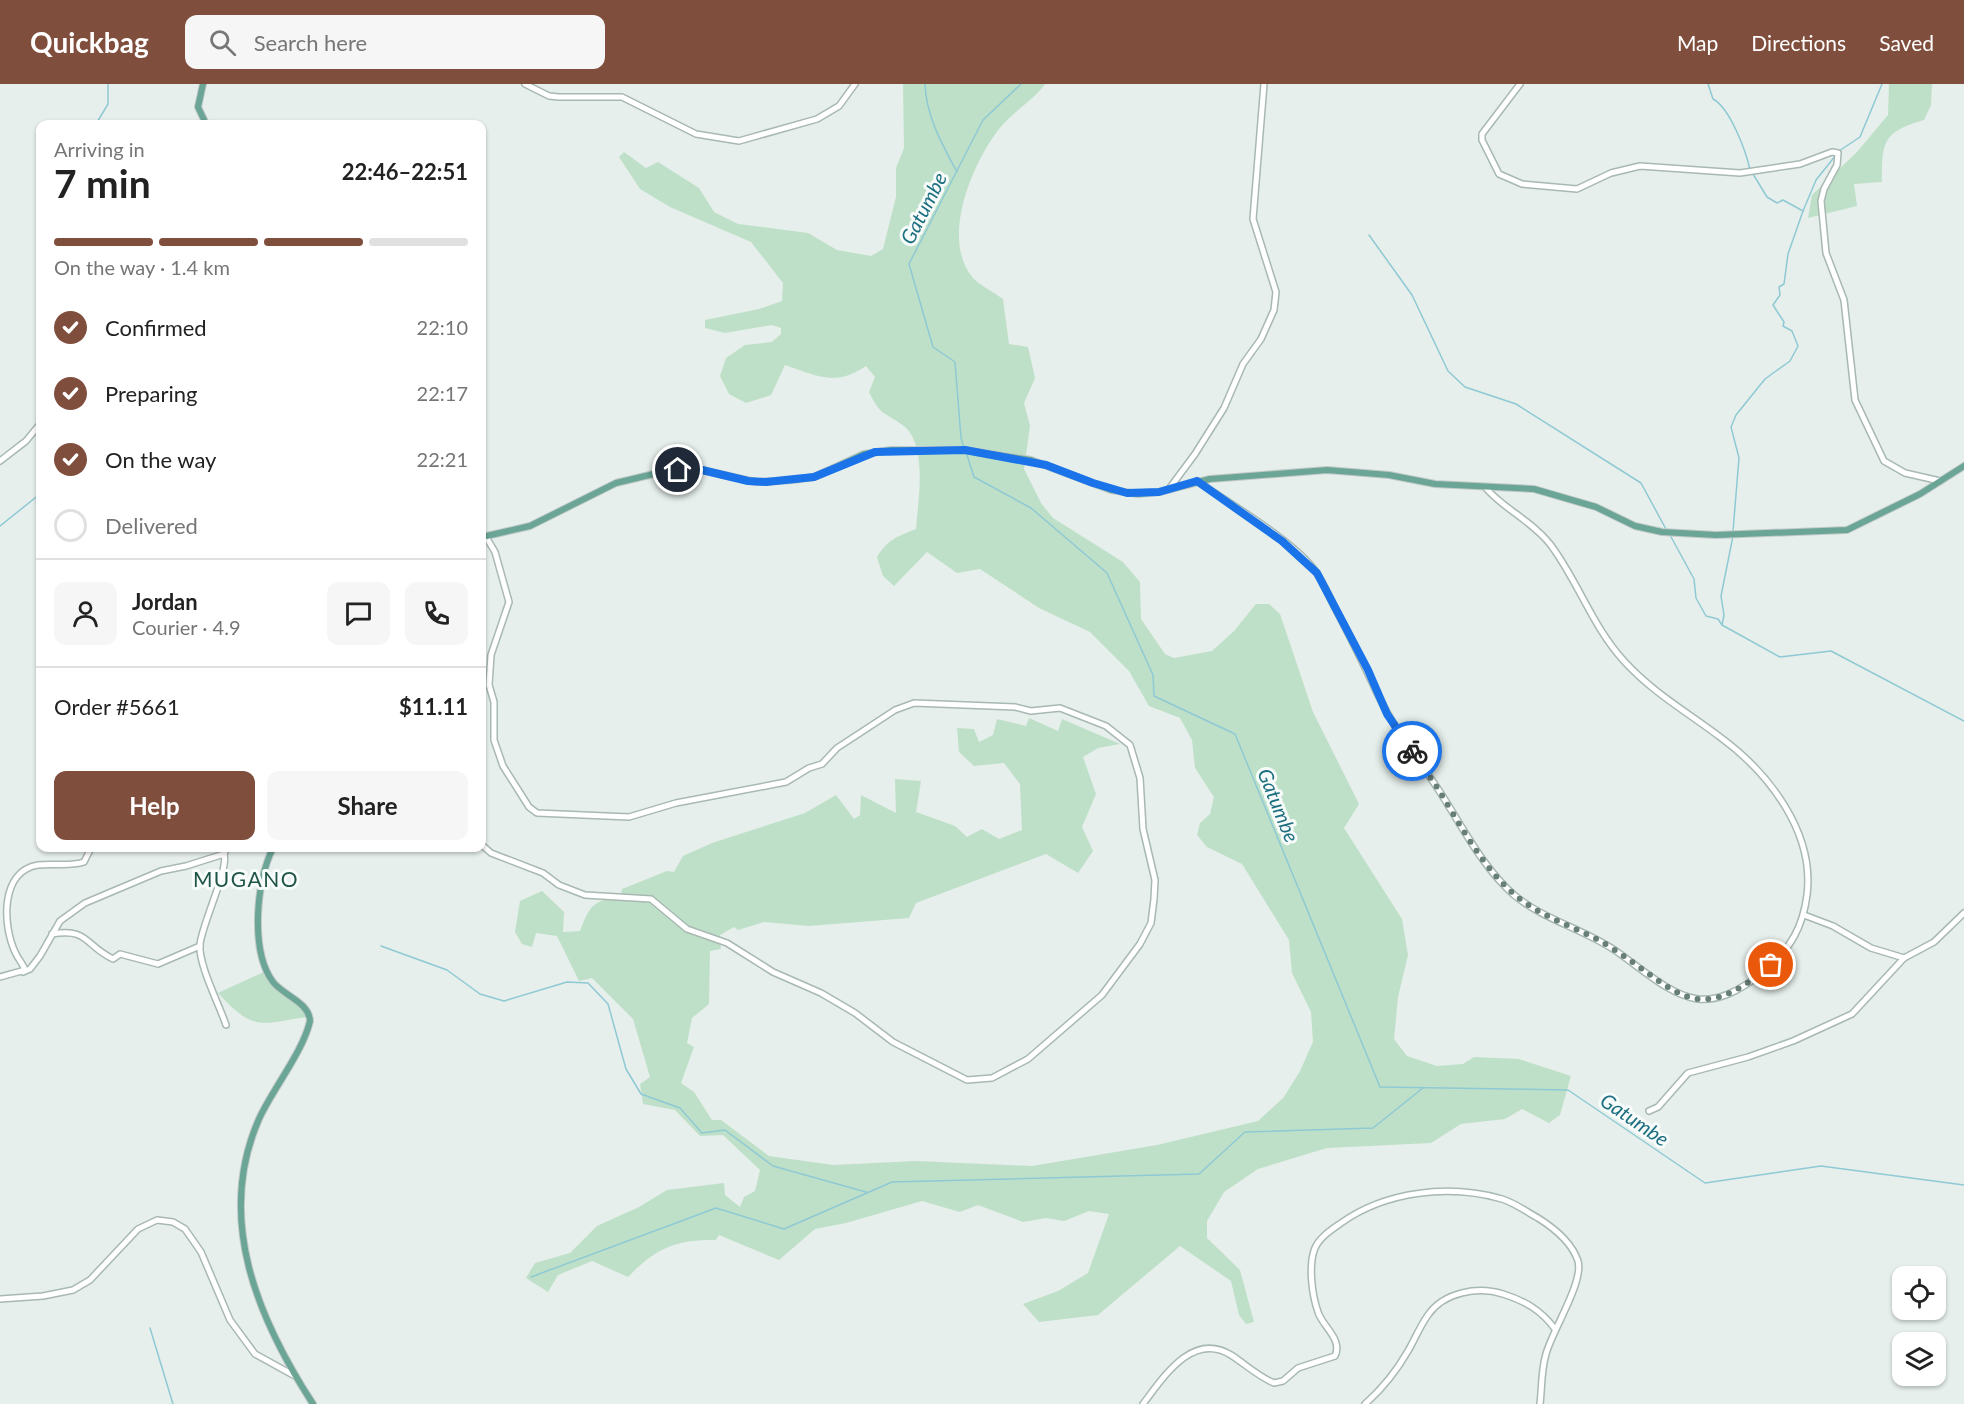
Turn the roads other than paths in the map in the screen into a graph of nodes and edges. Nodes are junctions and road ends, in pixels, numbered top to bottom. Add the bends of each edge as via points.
1 (203, 84) edge
2 (525, 84) edge
3 (855, 84) edge
4 (1264, 84) edge
5 (1520, 84) edge
6 (204, 120) edge
7 (36, 429) edge
8 (0, 461) edge
9 (1964, 466) edge
10 (1197, 481) junction
11 (1940, 481) junction
12 (1485, 487) junction
13 (1168, 489) junction
14 (486, 537) edge
15 (486, 540) edge
16 (486, 849) edge
17 (89, 852) edge
18 (222, 852) edge
19 (225, 852) edge
20 (271, 852) edge
21 (1964, 913) edge
22 (1804, 915) junction
23 (52, 934) junction
24 (200, 946) junction
25 (1904, 958) junction
26 (23, 972) junction
27 (0, 977) edge
28 (226, 1024) dead end
29 (1649, 1111) dead end
30 (0, 1299) edge
31 (1555, 1329) junction
32 (295, 1376) junction
33 (313, 1404) edge
34 (1143, 1404) edge
35 (1365, 1404) edge
36 (1540, 1404) edge

1 - 6 main road via 198,107
2 - 3 street via 549,96 611,95 632,99 696,134 739,141 817,120 839,106
4 - 13 street via 1253,219 1276,292 1274,310 1224,408
5 - 11 street via 1484,130 1482,140 1499,174 1522,184 1577,189 1611,173 1649,164 1740,173 1800,164 1838,153 1837,165 1821,201 1826,253 1846,308 1855,400 1884,461 1905,473
7 - 8 street
9 - 11 main road
10 - 12 main road via 1340,470
10 - 13 main road
10 - 22 street via 1282,541 1317,573 1387,714 1468,836 1503,884 1524,902 1607,945 1659,981 1698,1001 1721,997 1750,983 1784,953
11 - 12 main road via 1847,531 1778,535 1654,531 1542,490
12 - 22 street via 1548,541 1603,636 1623,660 1649,686 1727,742 1765,780 1791,817 1806,852 1809,884
13 - 14 main road via 1149,494 1127,493 1031,460 965,450 891,450 864,454 814,477 793,480 756,482 702,470 662,472 616,483 530,526
15 - 16 street via 495,552 509,602 491,655 489,685 494,702 494,740 503,766 537,813 630,817 676,803 786,782 822,764 837,748 895,710 914,703 1032,711 1060,708 1106,726 1130,744 1138,766 1143,829 1155,880 1154,899 1150,923 1140,944 1102,995 1028,1059 992,1078 975,1081 893,1042 855,1013 773,972 727,943 687,929 651,899 585,896
17 - 26 street via 84,862 37,865 25,868 12,880 6,910
18 - 23 street via 161,871 85,903 60,921
19 - 24 street via 226,862 211,900
20 - 32 main road via 257,899 263,958 272,981 307,1010 310,1021 252,1139 244,1174 242,1230 252,1286
21 - 25 street via 1934,942
22 - 25 street via 1871,948
23 - 24 street via 81,934 101,953 113,958 120,954 158,964
23 - 26 street via 30,969
24 - 28 street
25 - 29 street via 1852,1014 1793,1041 1688,1073 1658,1107
26 - 27 street
30 - 32 street via 73,1290 90,1280 138,1229 157,1220 173,1222 183,1227 201,1252 230,1320 255,1354
31 - 34 street via 1568,1306 1579,1268 1567,1243 1550,1225 1504,1200 1467,1191 1404,1196 1368,1205 1325,1234 1315,1248 1312,1276 1316,1305 1335,1340 1335,1356 1307,1364 1274,1383 1218,1349 1199,1350 1171,1368
31 - 35 street via 1541,1312 1517,1299 1499,1293 1464,1291 1432,1309 1407,1353
31 - 36 street via 1542,1371
32 - 33 main road

